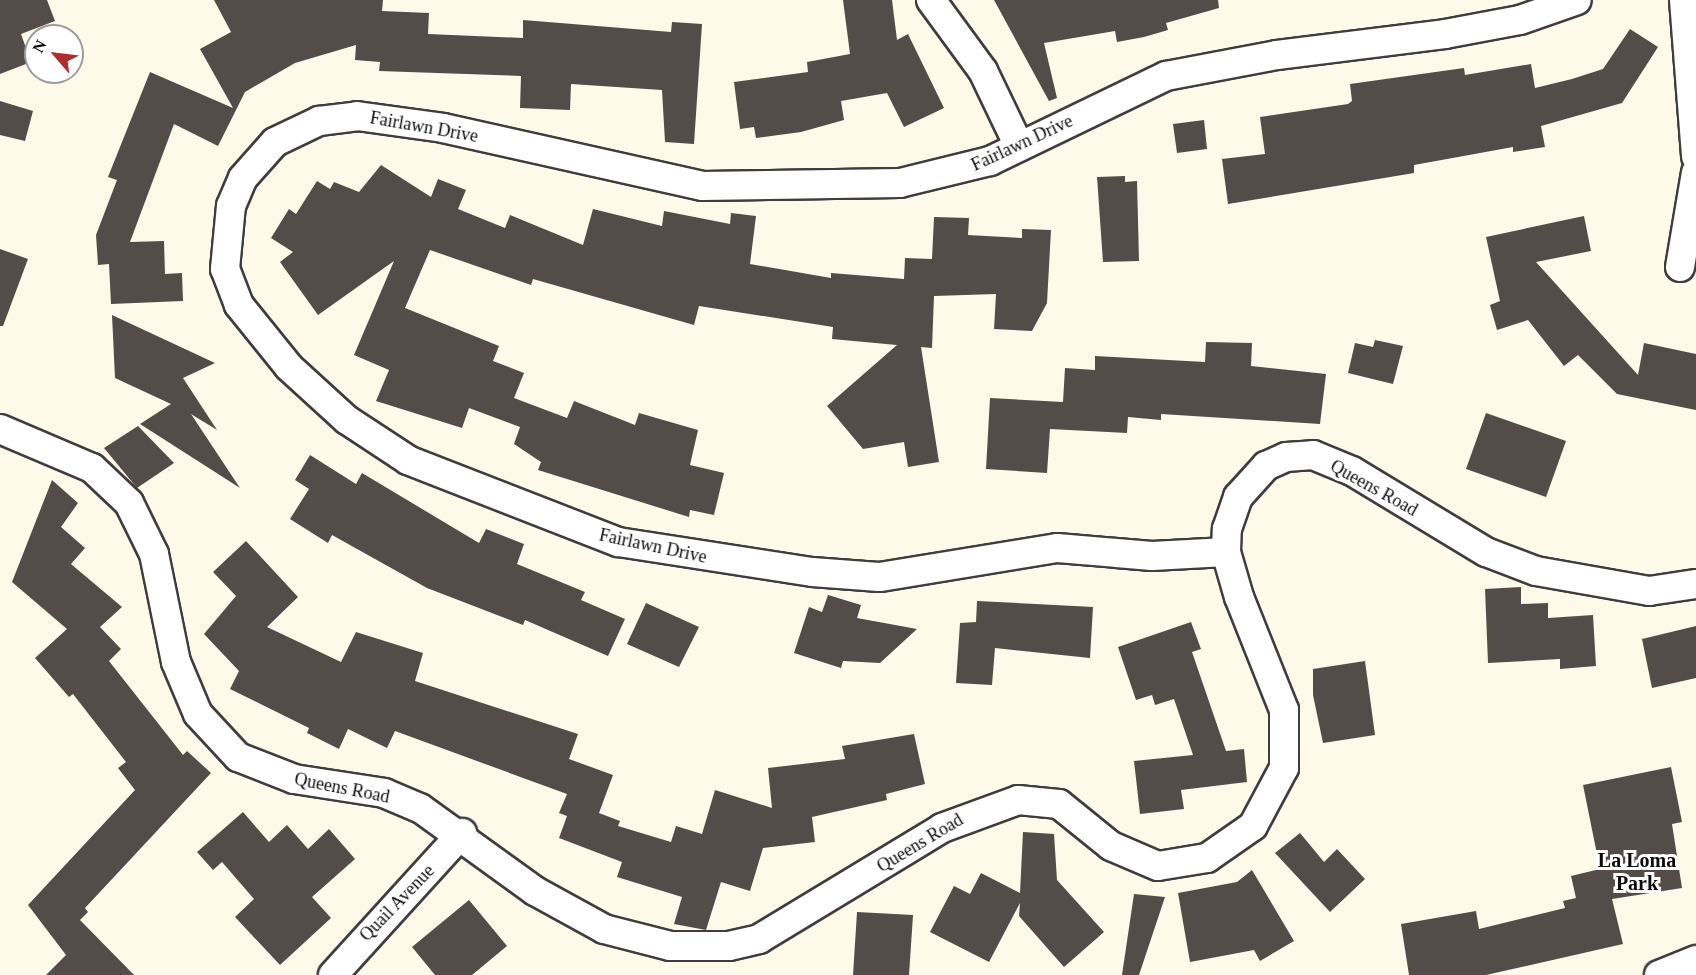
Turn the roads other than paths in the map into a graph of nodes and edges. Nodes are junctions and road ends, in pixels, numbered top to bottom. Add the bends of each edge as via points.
1 (931, 0) edge
2 (1577, 0) edge
3 (1684, 0) edge
4 (1019, 146) junction
5 (1696, 157) edge
6 (1696, 172) edge
7 (1680, 267) dead end
8 (0, 429) edge
9 (1226, 552) junction
10 (1696, 584) edge
11 (462, 833) junction
12 (1696, 960) edge
13 (333, 975) edge
14 (1659, 975) edge

1 - 4 street via 983,71
2 - 4 street, Fairlawn Drive via 1520,20 1445,34 1277,55 1166,76
3 - 5 street
4 - 9 street, Fairlawn Drive via 948,175 900,183 703,186 396,118 319,121 275,142 243,178 225,230 225,269 239,305 289,367 347,420 408,460 618,542 777,568 879,577 1057,548 1152,556
6 - 7 street
8 - 11 street, Queens Road via 92,468 129,503 154,554 176,662 193,703 238,757 294,779 384,793
9 - 10 street, Queens Road via 1238,497 1266,466 1286,457 1313,455 1352,471 1486,552 1536,571 1649,591
9 - 11 street, Queens Road via 1284,711 1286,741 1284,768 1271,800 1252,826 1207,858 1158,866 1111,846 1059,804 1018,800 942,828 787,927 759,939 699,948 604,929 535,891
11 - 13 street, Quail Avenue
12 - 14 street

